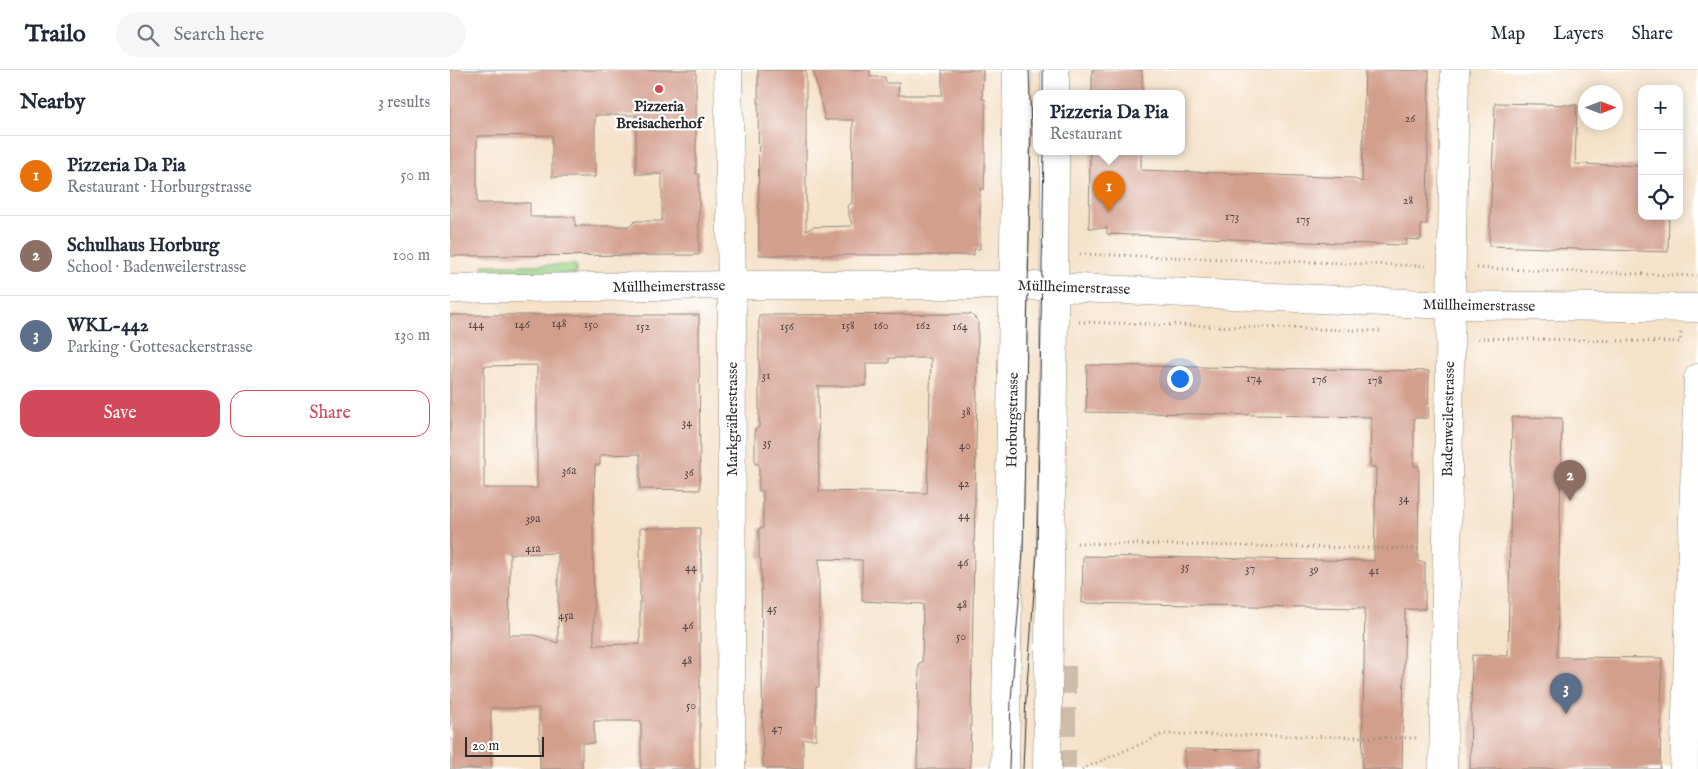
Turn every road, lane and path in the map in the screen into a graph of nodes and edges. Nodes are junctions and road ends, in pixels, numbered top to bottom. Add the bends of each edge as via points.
1 (728, 70) edge
2 (1017, 70) edge
3 (1055, 70) edge
4 (1455, 70) edge
5 (1055, 90) edge
6 (1055, 155) edge
7 (732, 285) junction
8 (1013, 285) junction
9 (1054, 286) junction
10 (450, 288) edge
11 (1450, 305) junction
12 (1698, 308) edge
13 (1698, 378) edge
14 (1076, 543) dead end
15 (1446, 550) junction
16 (1443, 739) junction
17 (731, 769) edge
18 (1005, 769) edge
19 (1047, 769) edge
20 (1082, 769) edge
21 (1443, 769) edge
22 (1684, 769) edge

1 - 7 street, Markgräflerstrasse
2 - 8 street, Horburgstrasse
3 - 5 street
4 - 11 street, Badenweilerstrasse
6 - 9 street
7 - 8 street, Müllheimerstrasse
7 - 10 street, Müllheimerstrasse
7 - 17 street, Markgräflerstrasse
8 - 9 street, Müllheimerstrasse
8 - 18 street, Horburgstrasse
9 - 11 street, Müllheimerstrasse
9 - 19 street
11 - 12 street, Müllheimerstrasse
11 - 15 street, Badenweilerstrasse
13 - 22 street
14 - 15 path
15 - 16 street, Badenweilerstrasse
16 - 20 path via 1164,734
16 - 21 street, Badenweilerstrasse

